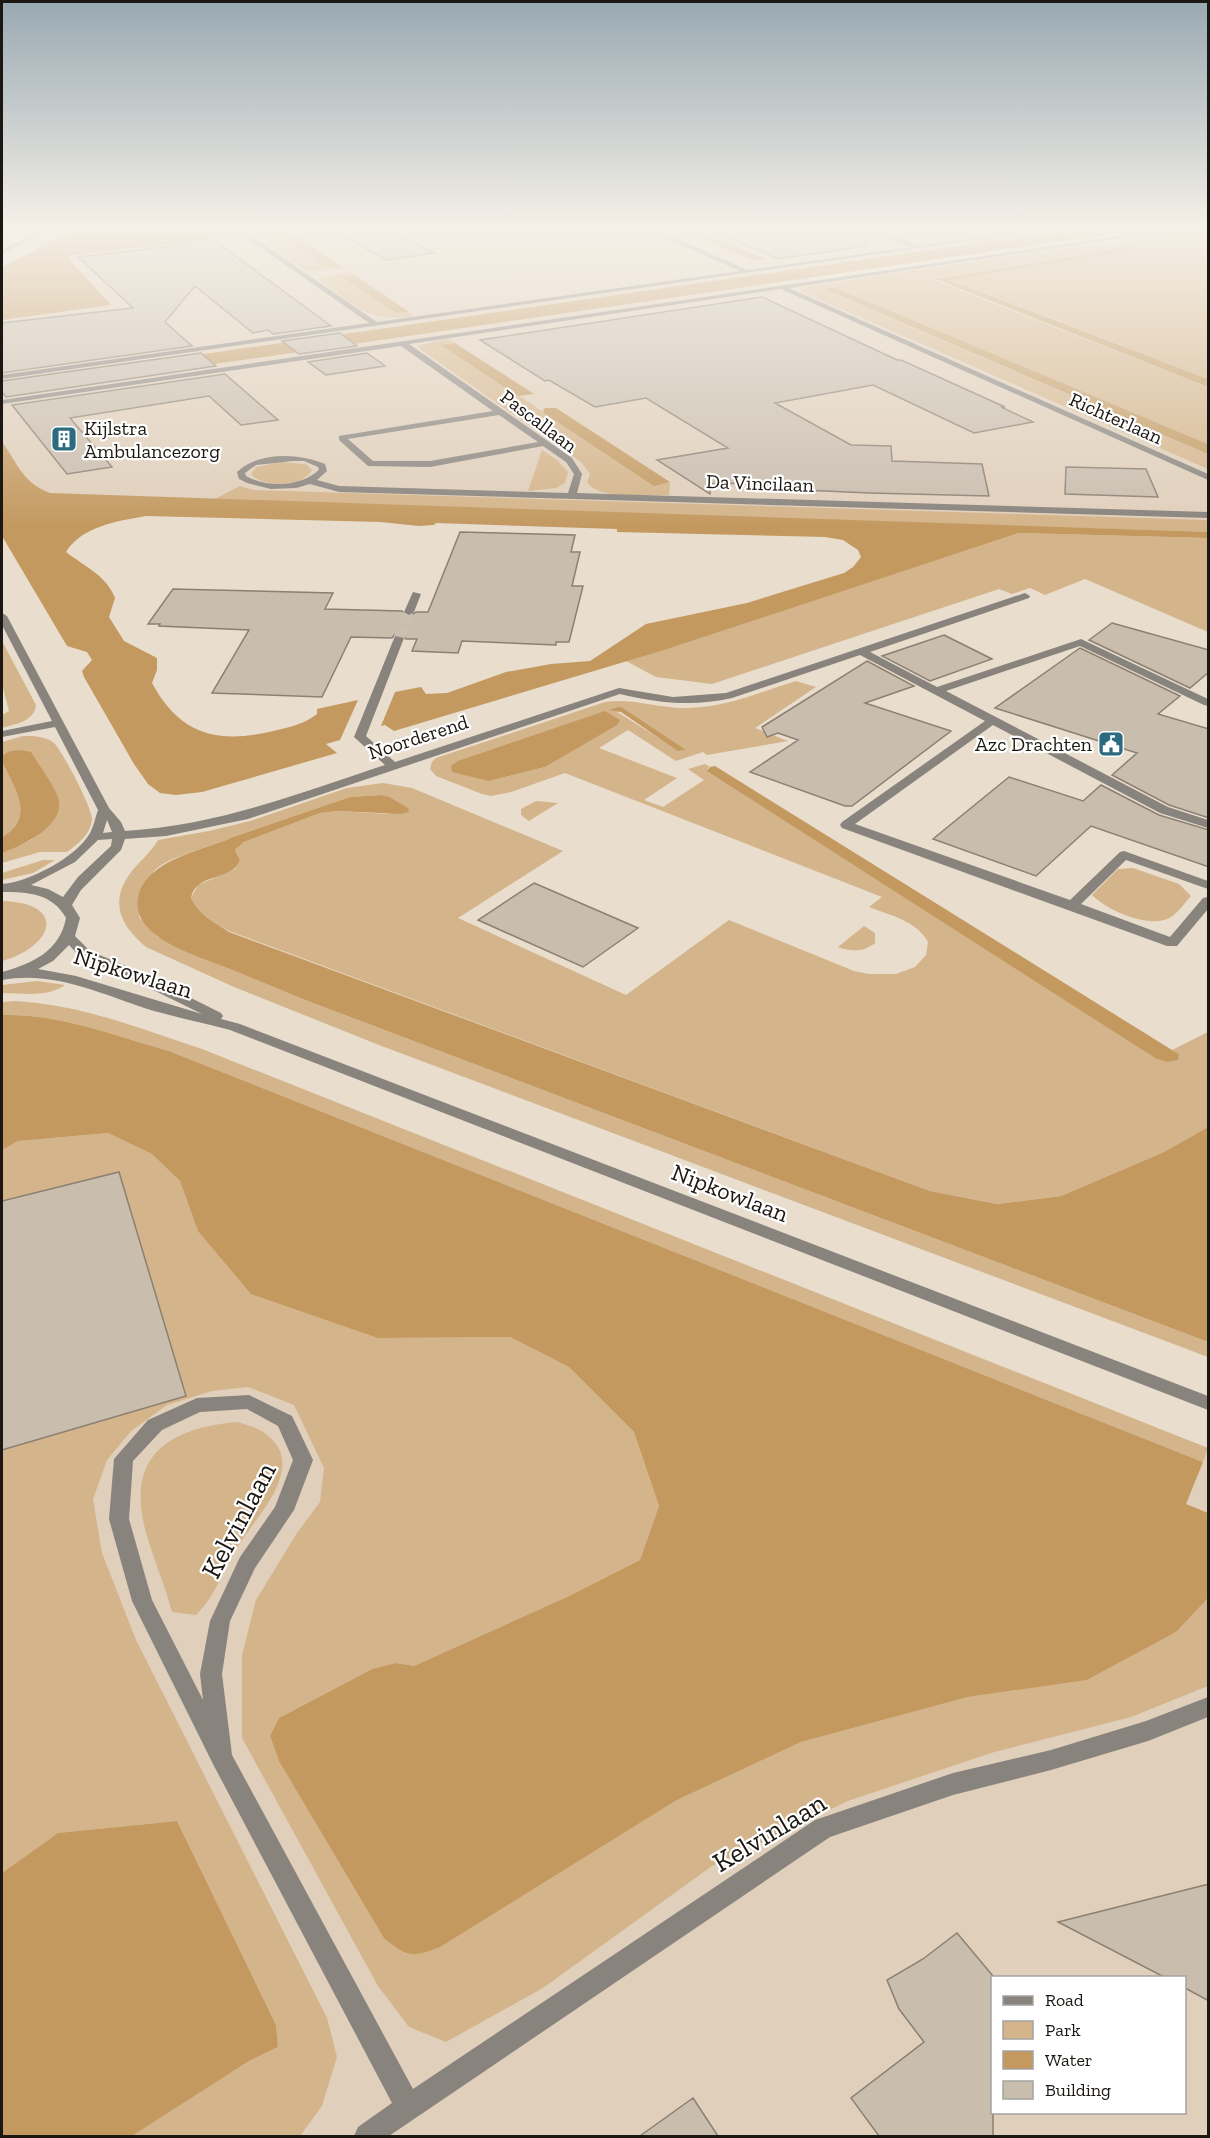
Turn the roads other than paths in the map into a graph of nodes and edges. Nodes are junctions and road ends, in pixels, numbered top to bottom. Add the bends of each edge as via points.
1 (341, 329) edge
2 (496, 329) edge
3 (875, 329) edge
4 (402, 343) junction
5 (2, 377) edge
6 (2, 402) edge
7 (500, 412) junction
8 (545, 443) junction
9 (1209, 477) edge
10 (311, 481) junction
11 (572, 495) junction
12 (1209, 515) edge
13 (416, 594) dead end
14 (1024, 596) dead end
15 (410, 612) tunnel mouth
16 (2, 616) edge
17 (399, 638) tunnel mouth
18 (862, 652) junction
19 (936, 691) junction
20 (1209, 703) edge
21 (992, 721) junction
22 (58, 723) junction
23 (2, 734) edge
24 (393, 766) junction
25 (104, 810) junction
26 (1209, 824) edge
27 (119, 836) junction
28 (94, 837) junction
29 (1209, 885) edge
30 (6, 888) edge
31 (1209, 901) edge
32 (66, 904) junction
33 (1072, 905) junction
34 (69, 937) junction
35 (18, 972) junction
36 (2, 976) edge
37 (235, 1026) junction
38 (1209, 1403) edge
39 (1209, 1707) edge
40 (221, 1757) junction
41 (409, 2108) junction
42 (367, 2136) edge

1 - 5 street
2 - 4 street
3 - 9 street, Richterlaan
4 - 6 street
4 - 7 street, Pascallaan
7 - 8 street, Pascallaan
7 - 8 street via 342,438 371,464 430,464
8 - 11 street, Pascallaan via 569,460 578,474
10 - 10 street, Da Vincilaan via 320,476 322,466 306,459 266,460 241,472 247,482 270,486
10 - 11 street, Da Vincilaan via 339,489
11 - 12 street, Da Vincilaan
13 - 15 street
14 - 18 street, Noorderend
16 - 22 street
17 - 24 street via 360,737
18 - 19 street
18 - 24 street, Noorderend via 728,696 684,702 619,691
19 - 20 street via 1081,642
19 - 21 street
21 - 26 street via 1164,810
21 - 33 street via 846,825
22 - 23 street
22 - 25 street
24 - 27 street, Noorderend via 244,816 184,829
25 - 27 street via 116,819
25 - 28 street
27 - 28 street, Noorderend
27 - 32 street via 117,847 81,880
28 - 30 street via 50,872
29 - 33 street via 1124,855
30 - 32 street via 47,892
31 - 33 street via 1172,943
32 - 34 street via 73,918
34 - 35 street via 51,956
34 - 37 street, Nipkowlaan via 85,954
35 - 36 street
35 - 37 street, Nipkowlaan via 42,972
37 - 38 street, Nipkowlaan
39 - 41 street, Kelvinlaan via 1148,1731 953,1784 823,1828
40 - 40 street, Kelvinlaan via 142,1601 119,1519 124,1459 154,1425 197,1405 249,1402 285,1421 303,1460 284,1510 247,1563 220,1621 210,1674
40 - 41 street, Kelvinlaan
41 - 42 street, Kelvinlaan

